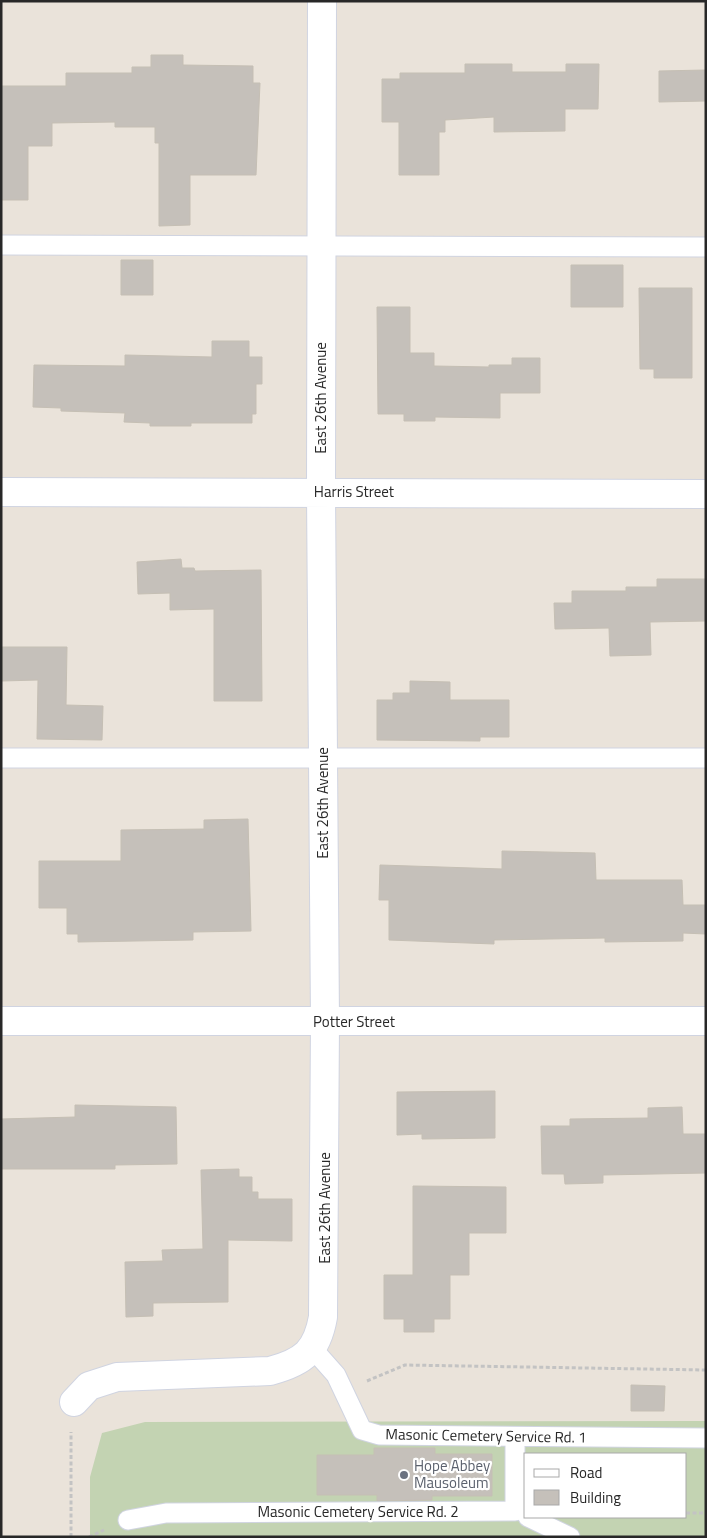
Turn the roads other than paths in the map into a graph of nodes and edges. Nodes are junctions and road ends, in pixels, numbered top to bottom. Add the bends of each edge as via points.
1 (322, 1) edge
2 (1, 245) edge
3 (322, 247) junction
4 (706, 247) edge
5 (1, 492) edge
6 (321, 492) junction
7 (706, 494) edge
8 (1, 758) edge
9 (323, 758) junction
10 (706, 758) edge
11 (1, 1021) edge
12 (706, 1021) edge
13 (325, 1022) junction
14 (312, 1349) junction
15 (74, 1402) road end
16 (515, 1438) junction
17 (706, 1438) edge
18 (523, 1514) edge
19 (531, 1518) edge
20 (128, 1520) dead end
21 (570, 1537) edge

1 - 3 street, East 26th Avenue
2 - 3 lane
3 - 4 lane
3 - 6 street, East 26th Avenue
5 - 6 street, Harris Street
6 - 7 street, Harris Street
6 - 9 street, East 26th Avenue
8 - 9 lane
9 - 10 lane
9 - 13 street, East 26th Avenue
11 - 13 street, Potter Street
12 - 13 street, Potter Street
13 - 14 street, East 26th Avenue via 324,1296 320,1336
14 - 15 street via 287,1366 270,1371 117,1376 89,1386
14 - 16 lane, Masonic Cemetery Service Rd. 1 via 336,1375 362,1430 379,1435
16 - 17 lane, Masonic Cemetery Service Rd. 1
16 - 18 lane
18 - 20 lane, Masonic Cemetery Service Rd. 2 via 166,1513
19 - 21 lane

